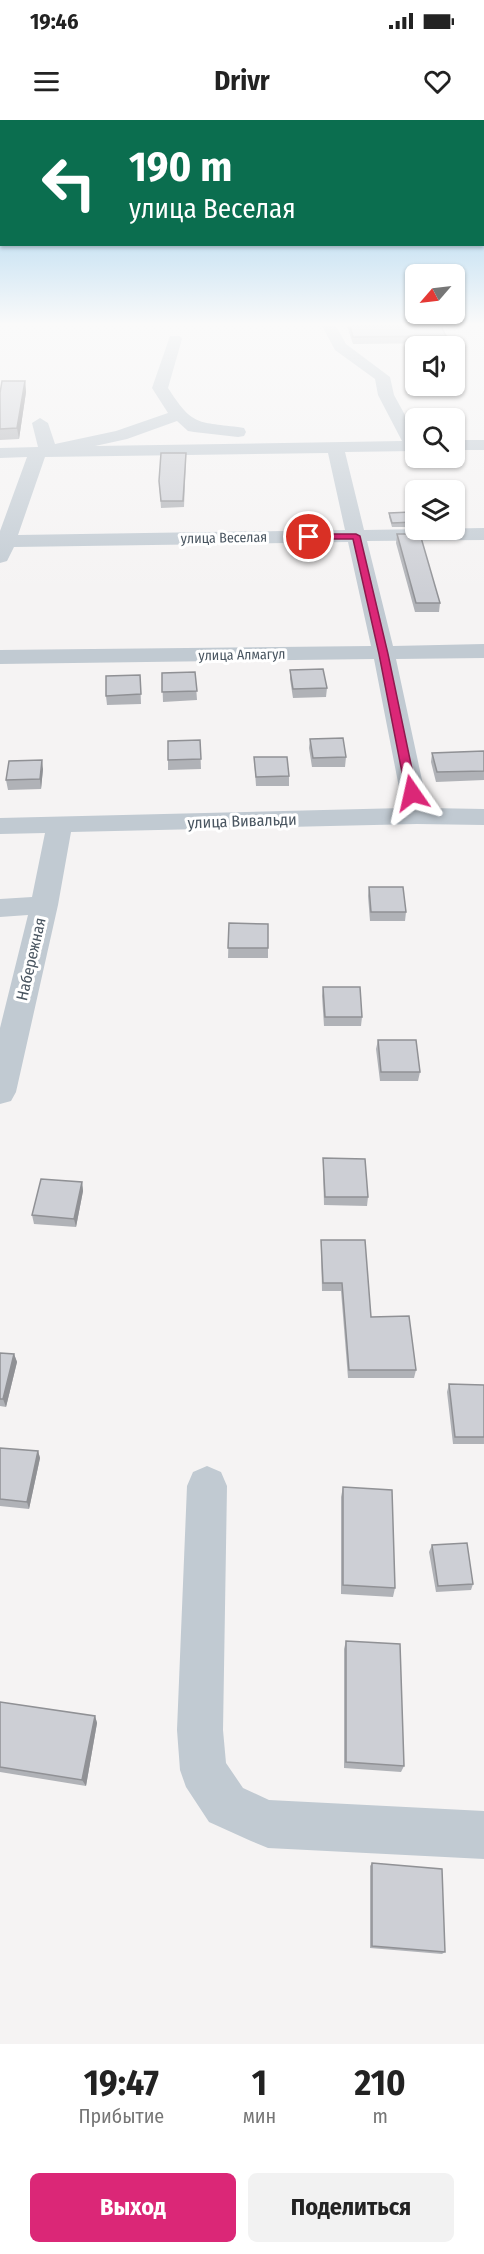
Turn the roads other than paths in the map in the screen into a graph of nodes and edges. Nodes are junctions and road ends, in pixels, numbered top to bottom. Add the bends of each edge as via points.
1 (177, 416) edge
2 (180, 416) edge
3 (397, 416) edge
4 (40, 423) dead end
5 (405, 430) edge
6 (465, 445) edge
7 (484, 445) edge
8 (405, 446) edge
9 (335, 447) junction
10 (278, 448) junction
11 (43, 452) junction
12 (0, 453) edge
13 (484, 534) edge
14 (356, 536) junction
15 (2, 546) edge
16 (484, 651) edge
17 (384, 654) junction
18 (0, 657) edge
19 (417, 816) junction
20 (484, 817) edge
21 (59, 825) junction
22 (0, 826) edge
23 (44, 905) junction
24 (0, 908) edge
25 (0, 1092) edge
26 (207, 1486) dead end
27 (484, 1835) edge

1 - 11 street via 121,435
2 - 10 street via 194,427 263,434
3 - 5 street
4 - 11 street
6 - 7 street
8 - 9 street
9 - 10 street
9 - 14 street
10 - 11 street
11 - 12 street
11 - 15 street
13 - 14 street, улица Веселая
14 - 15 street, улица Веселая
14 - 17 street
16 - 17 street, улица Алмагул
17 - 18 street, улица Алмагул
17 - 19 street
19 - 20 street, улица Вивальди
19 - 21 street, улица Вивальди
21 - 22 street, улица Вивальди
21 - 23 street, Набережная
23 - 24 street
23 - 25 street, Набережная
26 - 27 street via 200,1730 203,1770 226,1805 268,1824

